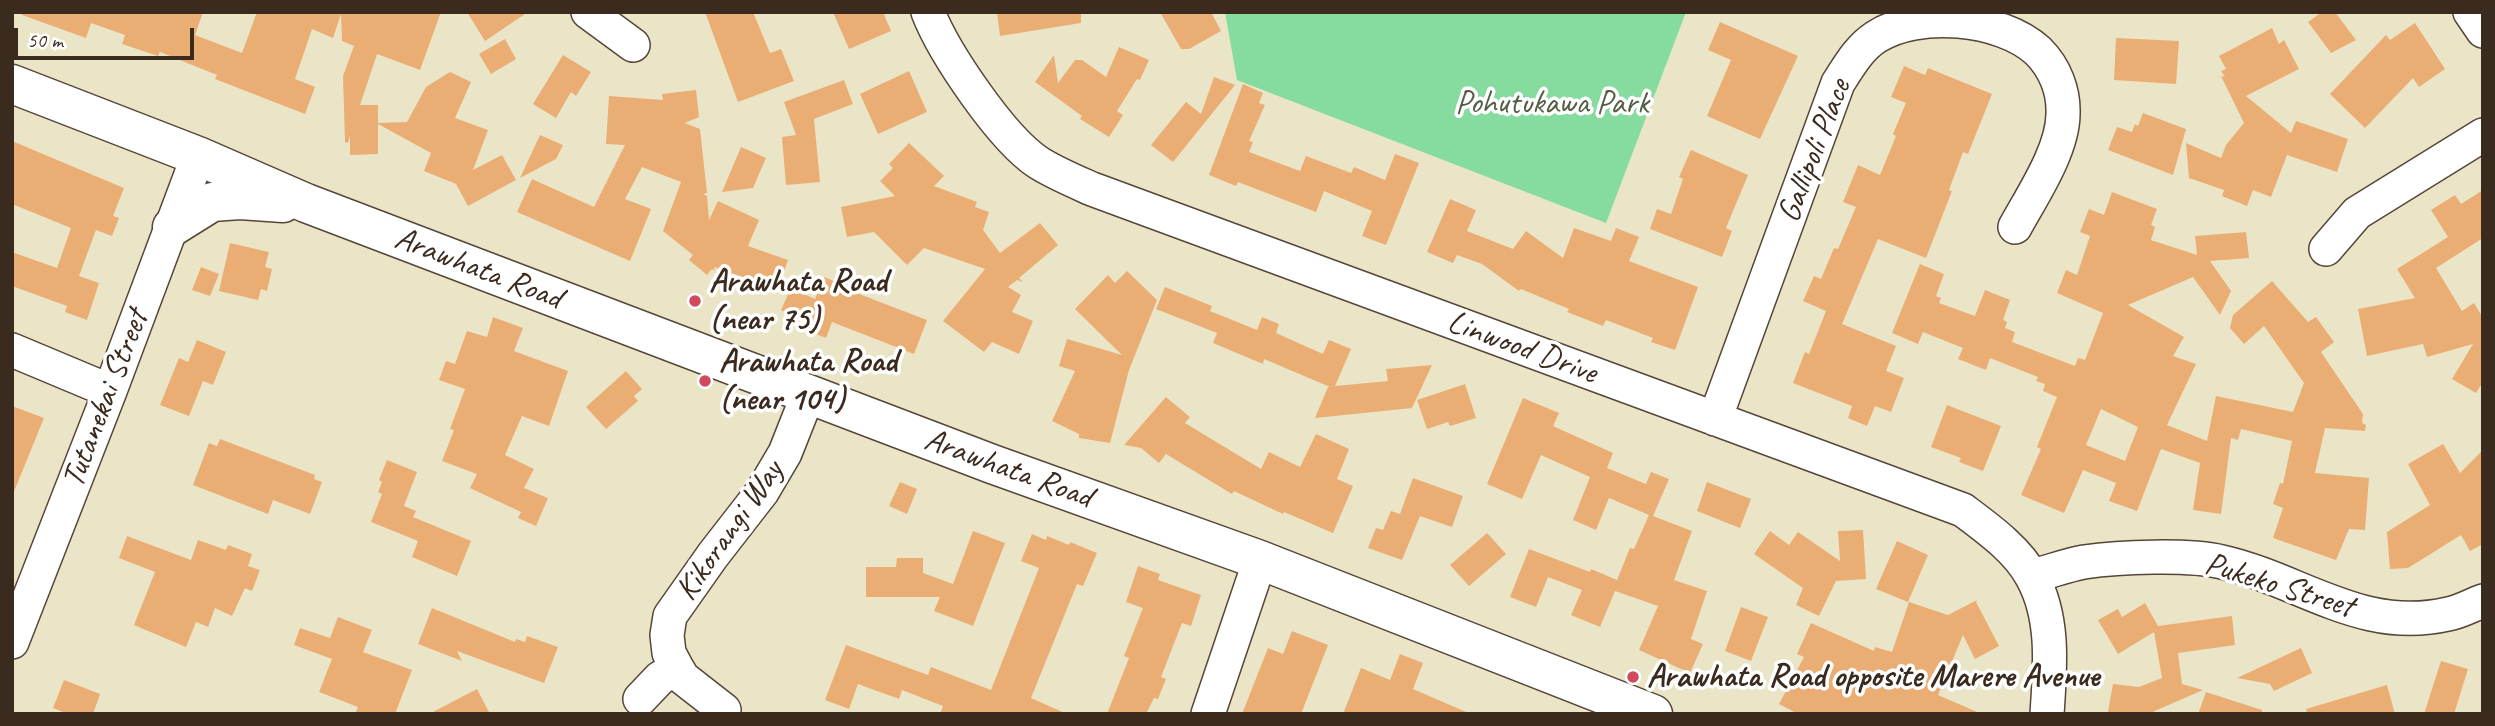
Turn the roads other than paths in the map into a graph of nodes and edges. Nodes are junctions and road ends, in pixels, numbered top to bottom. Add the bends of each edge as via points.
1 (588, 12) edge
2 (928, 12) edge
3 (2470, 12) edge
4 (2483, 31) edge
5 (633, 45) dead end
6 (12, 84) edge
7 (2483, 135) edge
8 (198, 156) junction
9 (306, 203) junction
10 (172, 227) junction
11 (2015, 227) dead end
12 (2326, 249) dead end
13 (12, 350) edge
14 (110, 391) junction
15 (808, 395) junction
16 (1714, 419) junction
17 (1260, 560) junction
18 (2032, 576) junction
19 (2483, 601) edge
20 (12, 642) edge
21 (677, 668) junction
22 (640, 699) dead end
23 (1629, 709) edge
24 (724, 710) dead end
25 (1208, 714) edge
26 (2046, 714) edge

1 - 5 street
2 - 16 street, Linwood Drive via 968,82 1012,140 1038,162 1092,189
3 - 4 street
6 - 8 main road, Arawhata Road
7 - 12 street via 2357,213
8 - 9 main road, Arawhata Road
8 - 10 street, Tutanekai Street
9 - 10 main road via 212,202
9 - 15 main road, Arawhata Road
10 - 14 street, Tutanekai Street
11 - 16 street, Gallipoli Place via 2046,173 2063,117 2062,91 2050,66 2037,50 1979,24 1953,20 1908,24 1876,37 1838,83
13 - 14 street
14 - 20 street, Tutanekai Street
15 - 17 main road, Arawhata Road
15 - 21 street, Kikorangi Way via 785,453 762,492 670,616 669,653
16 - 18 street, Linwood Drive via 1963,510 1999,537
17 - 23 main road, Arawhata Road
17 - 25 street
18 - 19 street, Pukeko Street via 2083,562 2179,558 2222,562 2337,605 2390,619 2448,614
18 - 26 street, Linwood Drive via 2047,619 2051,662
21 - 22 street
21 - 24 street, Kikorangi Way

